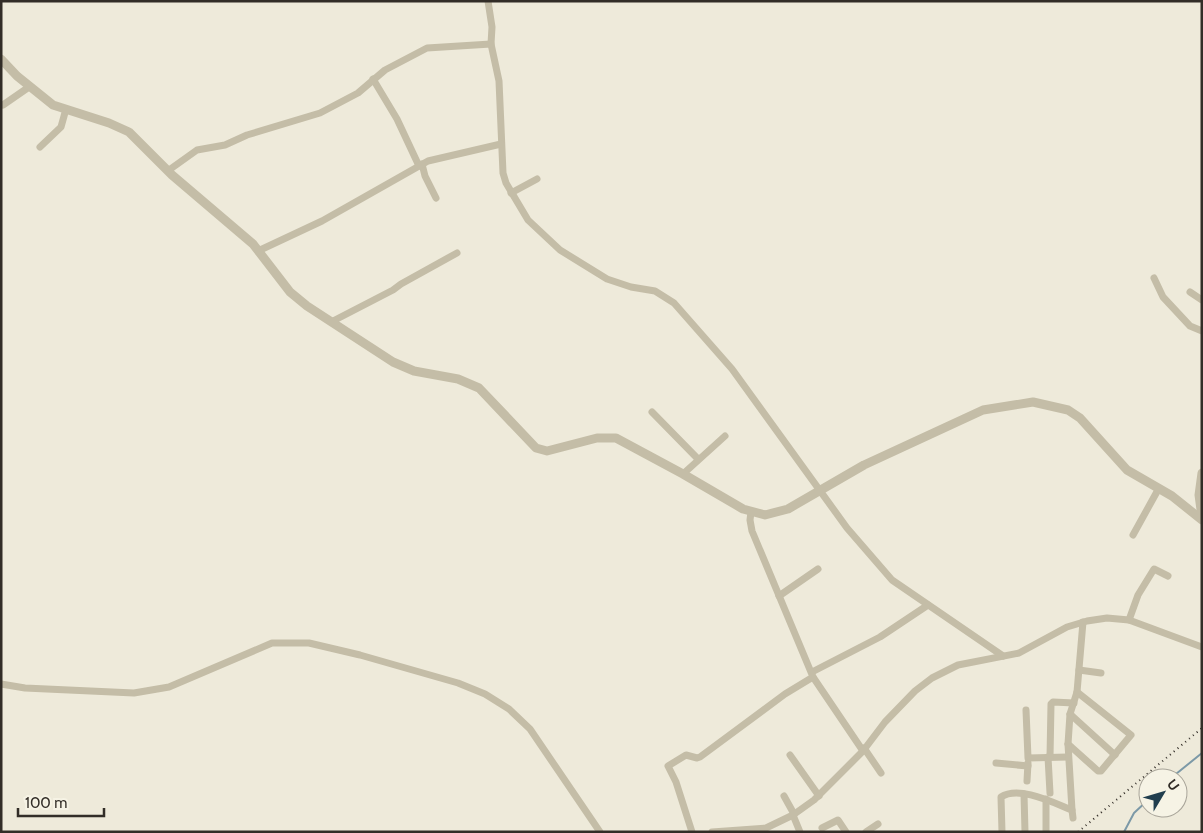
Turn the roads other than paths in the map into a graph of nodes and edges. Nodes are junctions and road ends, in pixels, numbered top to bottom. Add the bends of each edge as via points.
1 (488, 1) edge
2 (492, 44) junction
3 (1, 59) edge
4 (373, 79) junction
5 (29, 87) junction
6 (3, 105) dead end
7 (66, 109) junction
8 (501, 144) junction
9 (40, 147) dead end
10 (420, 165) junction
11 (169, 170) junction
12 (537, 179) dead end
13 (511, 193) junction
14 (436, 198) dead end
15 (258, 250) junction
16 (457, 253) dead end
17 (1154, 278) dead end
18 (1190, 292) dead end
19 (1202, 300) edge
20 (333, 321) junction
21 (1202, 331) edge
22 (652, 412) dead end
23 (726, 436) dead end
24 (698, 459) junction
25 (1202, 473) edge
26 (683, 474) junction
27 (1159, 488) junction
28 (820, 491) junction
29 (751, 512) junction
30 (1202, 518) edge
31 (1133, 535) dead end
32 (818, 569) dead end
33 (1168, 576) dead end
34 (779, 596) junction
35 (928, 606) junction
36 (1129, 620) junction
37 (1083, 622) junction
38 (1202, 646) edge
39 (1003, 656) junction
40 (1079, 670) junction
41 (1101, 673) dead end
42 (812, 674) junction
43 (2, 684) edge
44 (1077, 692) junction
45 (1074, 703) junction
46 (1026, 710) dead end
47 (1070, 714) junction
48 (1068, 744) junction
49 (863, 749) junction
50 (790, 755) dead end
51 (1115, 755) junction
52 (1049, 757) junction
53 (1068, 757) junction
54 (1028, 758) junction
55 (996, 763) dead end
56 (1028, 766) junction
57 (881, 773) dead end
58 (1027, 781) dead end
59 (1024, 794) junction
60 (784, 796) dead end
61 (819, 796) junction
62 (1048, 796) junction
63 (1072, 810) junction
64 (794, 814) junction
65 (1073, 818) dead end
66 (878, 824) dead end
67 (822, 828) dead end
68 (757, 831) edge
69 (600, 832) edge
70 (692, 832) edge
71 (712, 832) edge
72 (800, 832) edge
73 (846, 832) edge
74 (866, 832) edge
75 (1002, 832) edge
76 (1025, 832) edge
77 (1046, 832) edge

1 - 2 street
2 - 4 street via 427,48 401,60
2 - 8 street via 499,81
3 - 5 street
4 - 10 street
4 - 11 street via 358,93 320,113 225,145 192,152
5 - 6 street
5 - 7 street via 53,105
7 - 9 street via 61,128
7 - 11 street via 123,128
8 - 10 street
8 - 13 street via 503,174
10 - 14 street
10 - 15 street via 322,221
11 - 15 street
12 - 13 street
13 - 28 street via 534,227 560,250 607,279 655,291 674,303 732,369
15 - 20 street via 290,292
16 - 20 street
17 - 21 street via 1163,297 1190,326
18 - 19 street
20 - 26 street via 386,358 407,368 458,379 479,388 536,448 547,451 597,438 616,438
22 - 24 street
23 - 24 street
24 - 26 street
25 - 30 street via 1198,494
26 - 29 street
27 - 28 street via 1120,464 1071,412 1033,402 983,410 864,465
27 - 30 street
27 - 31 street
28 - 29 street via 781,512 765,515
28 - 35 street via 892,580
29 - 34 street via 750,526
32 - 34 street
33 - 36 street via 1154,569 1138,595
34 - 42 street
35 - 39 street
35 - 42 street
36 - 37 street via 1107,618
36 - 38 street
37 - 39 street via 1061,630 1024,652
37 - 40 street
39 - 49 street via 958,665 927,681 899,707
40 - 41 street
40 - 44 street
42 - 49 street
42 - 70 street via 700,757 686,755 668,766
43 - 69 street via 134,693 169,687 272,644 309,643 360,654 458,683 509,709 530,729
44 - 45 street
44 - 51 street via 1130,734
45 - 47 street
45 - 52 street via 1051,704
46 - 54 street
47 - 48 street
47 - 51 street
48 - 51 street via 1098,771 1103,770
48 - 53 street
49 - 57 street
49 - 61 street
50 - 61 street
52 - 53 street
52 - 54 street
52 - 62 street
53 - 63 street
54 - 56 street
55 - 56 street
56 - 58 street
59 - 62 street
59 - 75 street via 1014,792 1001,797
59 - 76 street
60 - 64 street
61 - 64 street
62 - 63 street
62 - 77 street
63 - 65 street
64 - 68 street
64 - 72 street
66 - 74 street
67 - 73 street via 838,820
68 - 71 street

